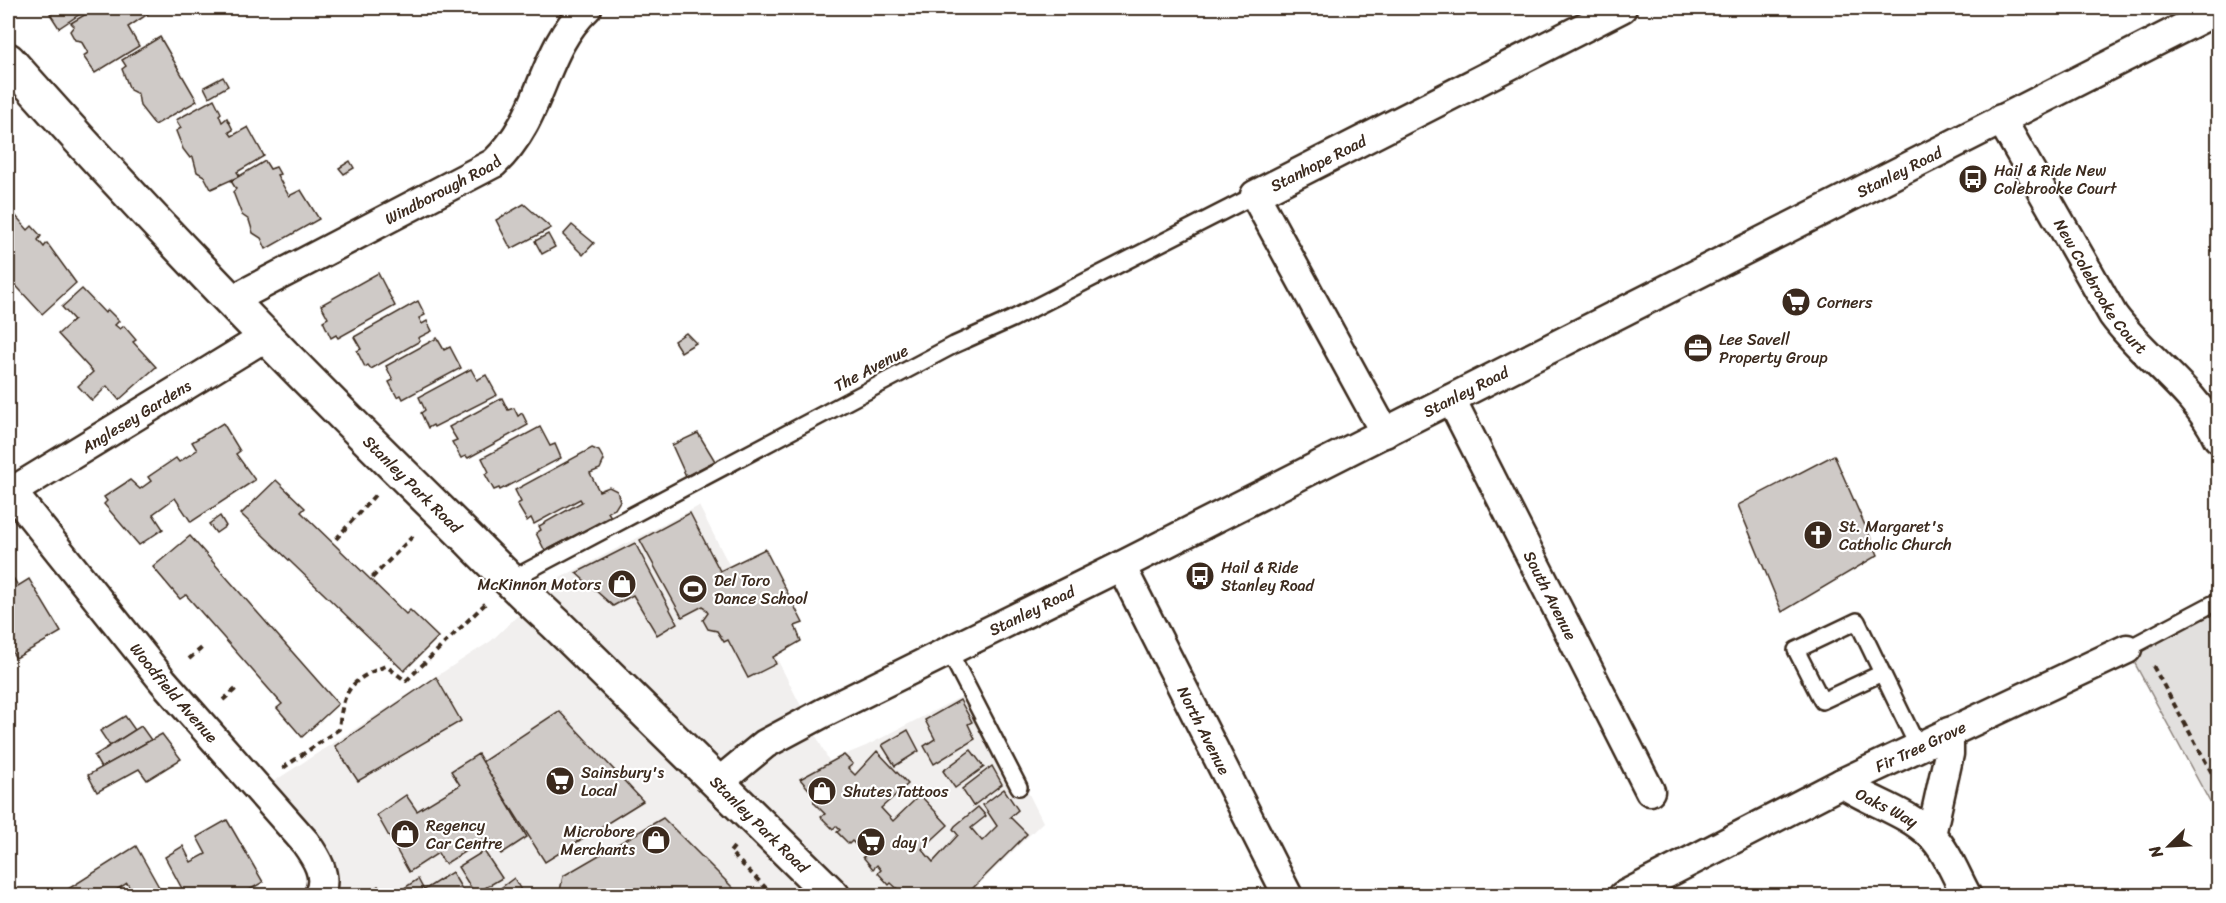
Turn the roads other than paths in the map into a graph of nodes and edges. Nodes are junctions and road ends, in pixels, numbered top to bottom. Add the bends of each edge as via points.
1 (587, 8) edge
2 (1622, 8) edge
3 (2218, 10) edge
4 (8, 60) edge
5 (2001, 119) junction
6 (1255, 195) junction
7 (230, 301) junction
8 (265, 337) junction
9 (1451, 399) junction
10 (1385, 432) junction
11 (2218, 438) edge
12 (10, 493) edge
13 (1121, 566) junction
14 (508, 581) junction
15 (2218, 601) edge
16 (2135, 644) joint
17 (950, 651) junction
18 (1882, 673) junction
19 (1949, 732) junction
20 (1918, 747) junction
21 (719, 782) junction
22 (1842, 783) junction
23 (1019, 787) dead end
24 (1650, 791) dead end
25 (1931, 835) junction
26 (318, 896) edge
27 (833, 896) edge
28 (1288, 896) edge
29 (1623, 896) edge
30 (1967, 896) edge

1 - 7 street, Windborough Road via 575,18 555,51 530,115 508,150 494,163
2 - 6 street, Stanhope Road
3 - 5 street, Stanley Road
4 - 7 street, Stanley Park Road
5 - 9 street, Stanley Road
5 - 11 street, New Colebrooke Court via 2113,315 2131,339 2195,401
6 - 10 street, Stanhope Road
6 - 14 lane, The Avenue via 954,345
7 - 8 street, Stanley Park Road
8 - 12 street, Anglesey Gardens
8 - 14 street, Stanley Park Road
9 - 10 street, Stanley Road
9 - 24 street, South Avenue
10 - 13 street, Stanley Road
12 - 26 street, Woodfield Avenue via 319,862 322,877
13 - 17 street, Stanley Road
13 - 28 street, North Avenue
14 - 21 street, Stanley Park Road
15 - 16 lane, Fir Tree Grove
16 - 19 street, Fir Tree Grove
17 - 21 street, Stanley Road via 765,744
17 - 23 lane
18 - 18 lane via 1857,621 1796,650 1822,701
18 - 20 lane
19 - 20 street, Fir Tree Grove
19 - 25 street, Oaks Way via 1949,754
20 - 22 street, Fir Tree Grove
21 - 27 street, Stanley Park Road
22 - 25 street, Oaks Way
22 - 29 street, Fir Tree Grove
25 - 30 street, Oaks Way

